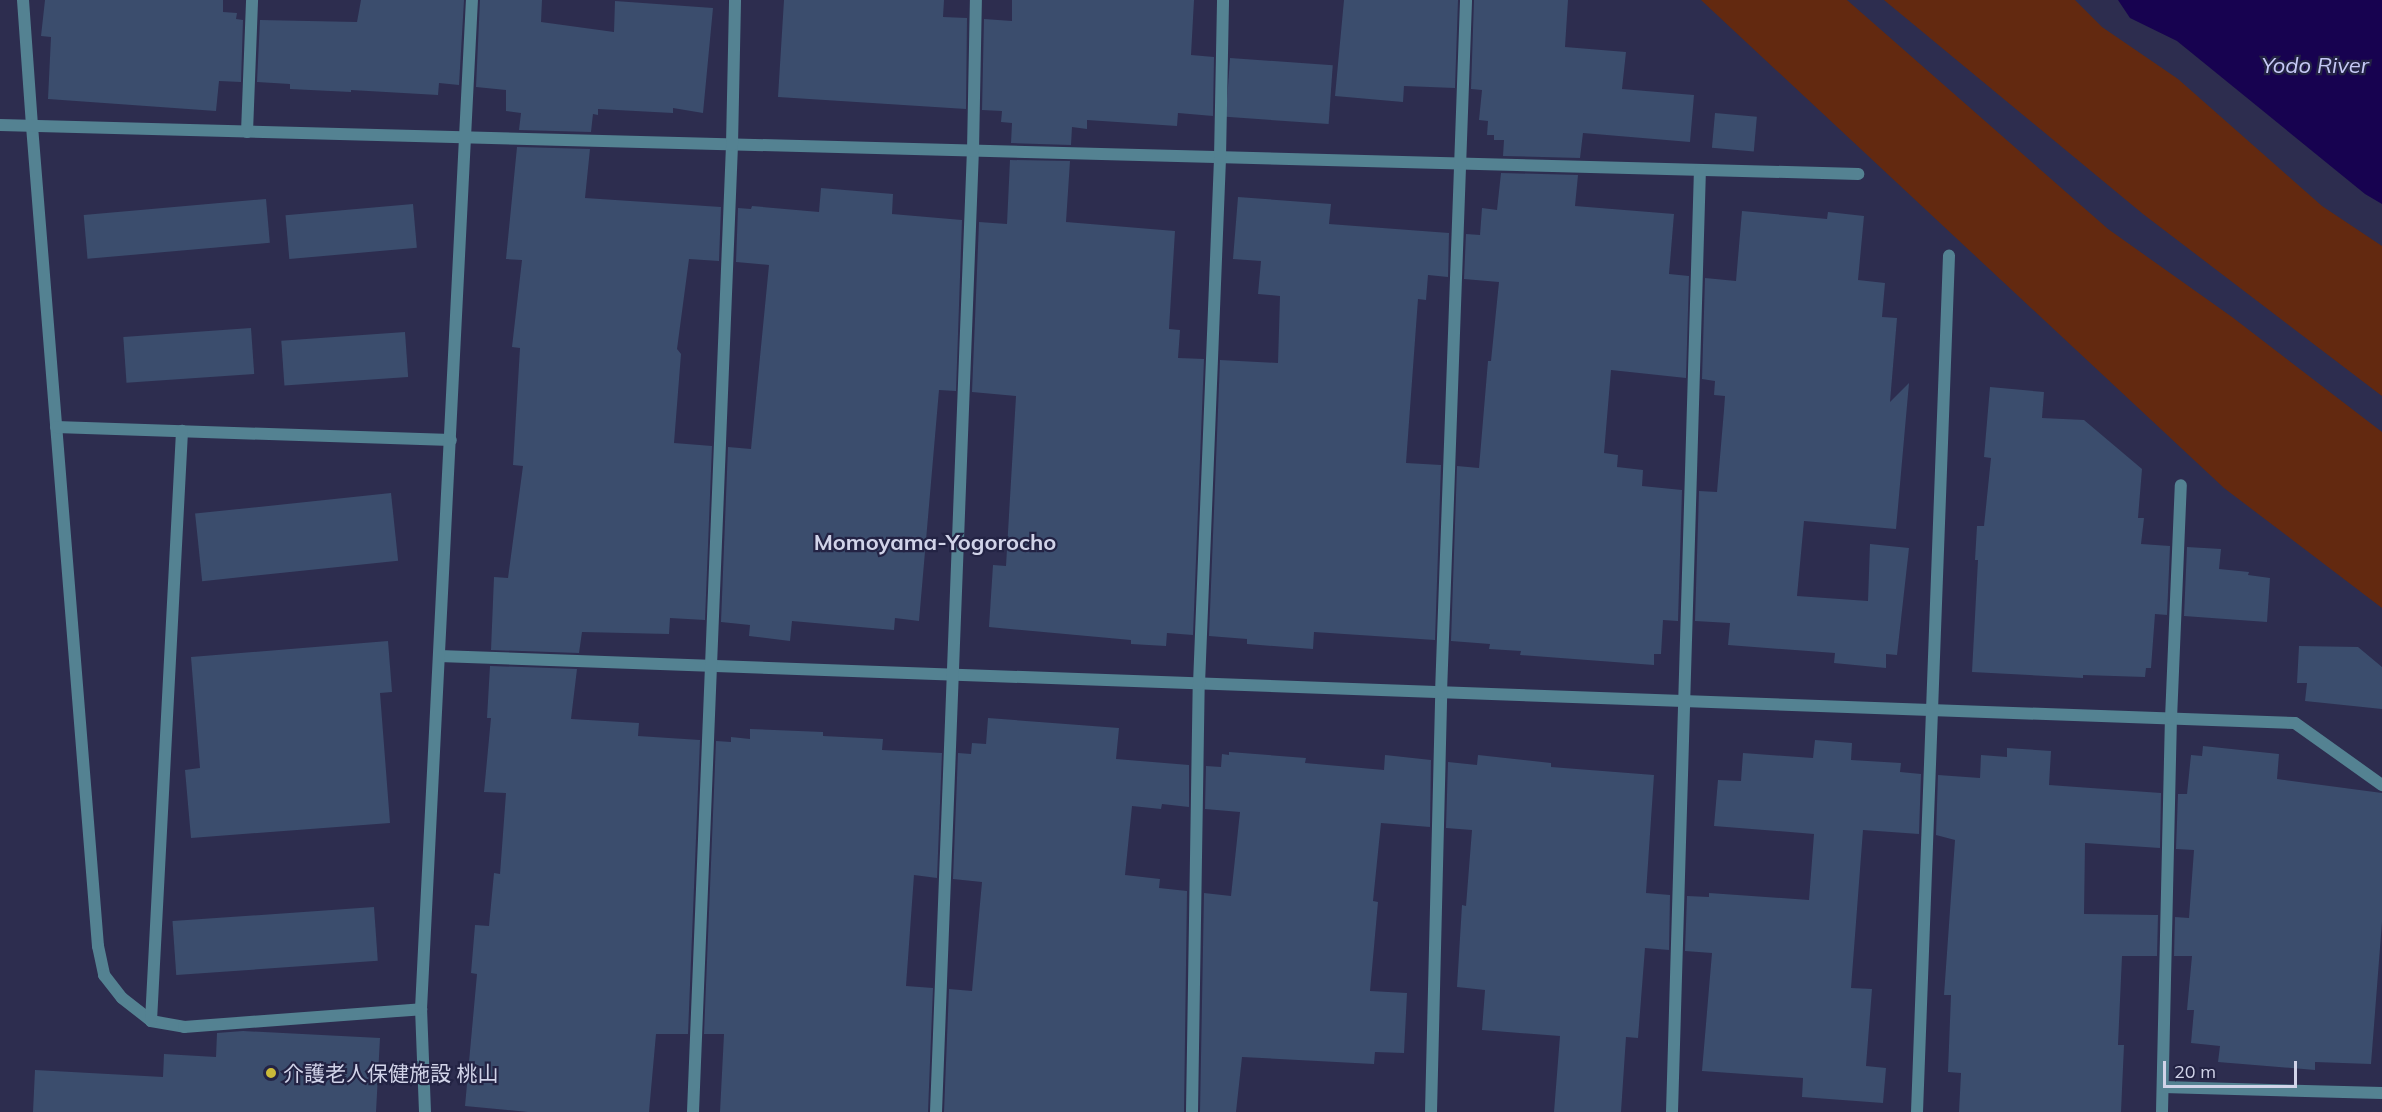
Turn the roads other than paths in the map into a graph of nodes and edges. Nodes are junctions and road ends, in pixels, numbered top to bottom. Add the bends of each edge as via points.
1 (23, 0) edge
2 (252, 0) edge
3 (472, 0) edge
4 (735, 0) edge
5 (976, 0) edge
6 (1223, 0) edge
7 (1466, 0) edge
8 (0, 124) edge
9 (32, 126) junction
10 (247, 132) junction
11 (463, 136) junction
12 (732, 145) junction
13 (973, 151) junction
14 (1220, 158) junction
15 (1461, 164) junction
16 (1700, 171) junction
17 (1858, 174) dead end
18 (1949, 256) dead end
19 (56, 427) junction
20 (182, 431) junction
21 (450, 440) junction
22 (2181, 485) dead end
23 (440, 656) junction
24 (709, 666) junction
25 (952, 675) junction
26 (1199, 684) junction
27 (1441, 693) junction
28 (1684, 701) junction
29 (1932, 710) junction
30 (2171, 719) junction
31 (2382, 785) edge
32 (421, 1009) junction
33 (151, 1021) junction
34 (2163, 1086) junction
35 (2382, 1093) edge
36 (425, 1112) edge
37 (693, 1112) edge
38 (936, 1112) edge
39 (1192, 1112) edge
40 (1431, 1112) edge
41 (1672, 1112) edge
42 (1917, 1112) edge
43 (2162, 1112) edge

1 - 9 street
2 - 10 street
3 - 11 street
4 - 12 street
5 - 13 street
6 - 14 street
7 - 15 street
8 - 9 street
9 - 10 street
9 - 19 street
10 - 11 street
11 - 12 street
11 - 21 street
12 - 13 street
12 - 24 street
13 - 14 street
13 - 25 street
14 - 15 street
14 - 26 street
15 - 16 street
15 - 27 street
16 - 17 street
16 - 28 street
18 - 29 street
19 - 20 street
19 - 33 street via 98,946 104,975 122,998
20 - 21 street
20 - 33 street
21 - 23 street
22 - 30 street
23 - 24 street
23 - 32 street
24 - 25 street
24 - 37 street
25 - 26 street
25 - 38 street
26 - 27 street
26 - 39 street
27 - 28 street
27 - 40 street
28 - 29 street
28 - 41 street
29 - 30 street
29 - 42 street
30 - 31 street via 2295,723
30 - 34 street
32 - 33 street via 184,1027
32 - 36 street
34 - 35 street
34 - 43 street

